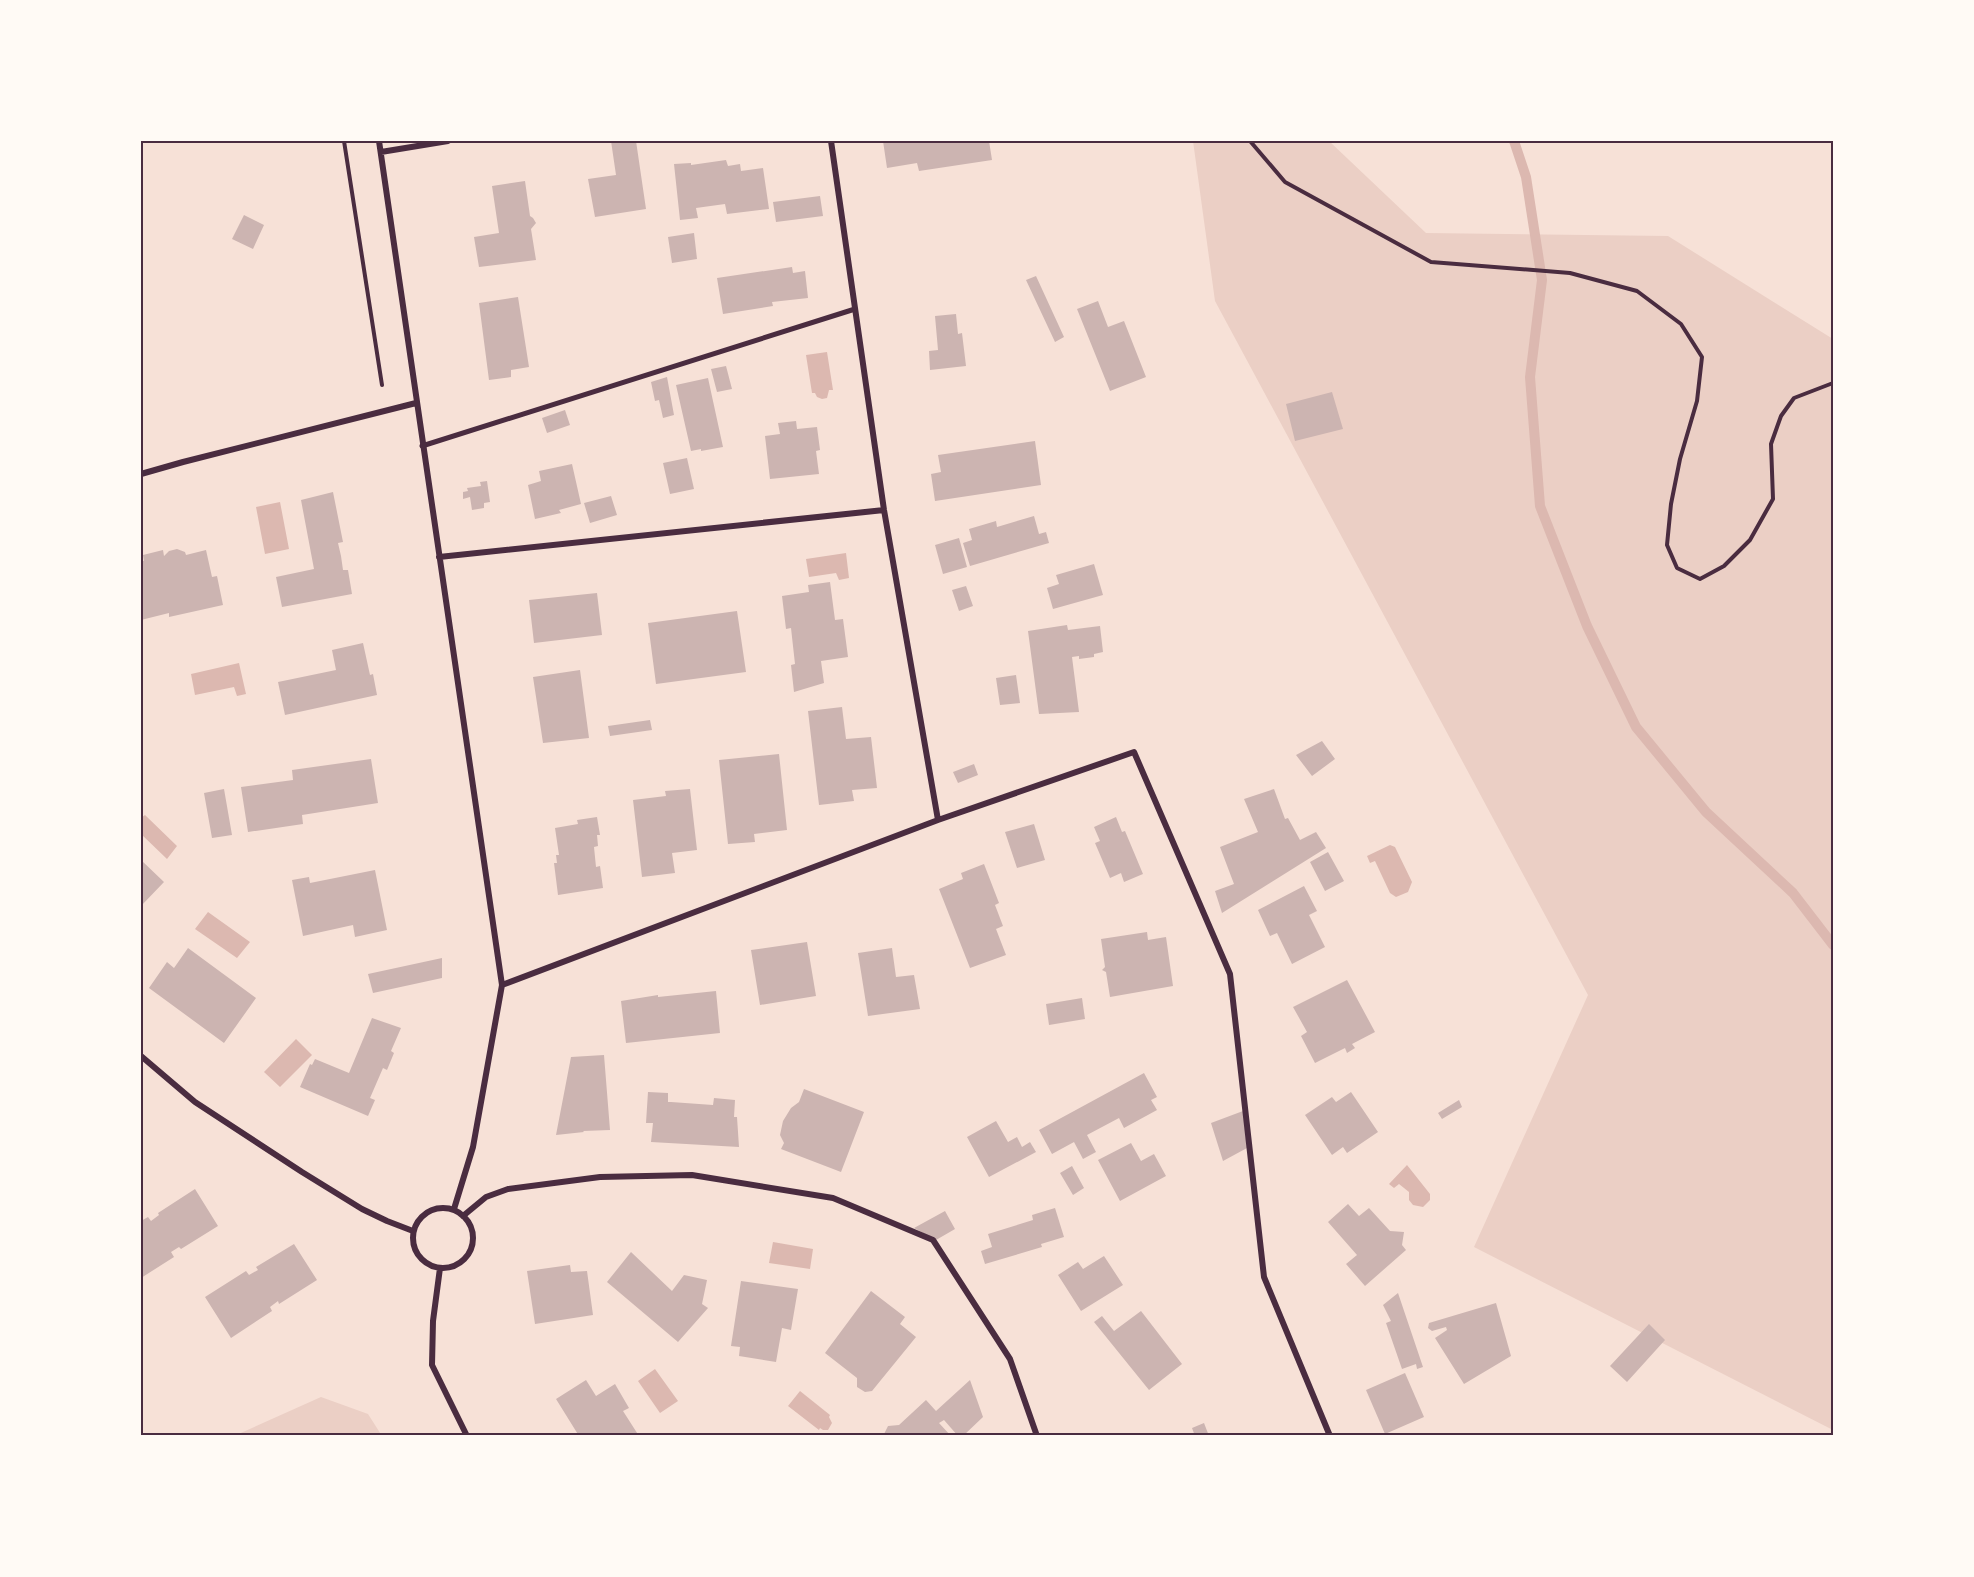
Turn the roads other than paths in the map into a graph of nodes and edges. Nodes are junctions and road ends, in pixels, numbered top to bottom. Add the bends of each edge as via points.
1 (379, 141) edge
2 (448, 141) edge
3 (831, 141) edge
4 (381, 152) junction
5 (855, 309) junction
6 (416, 403) junction
7 (422, 446) junction
8 (141, 474) edge
9 (884, 510) junction
10 (439, 557) junction
11 (938, 820) junction
12 (502, 986) junction
13 (141, 1056) edge
14 (454, 1209) junction
15 (463, 1216) junction
16 (413, 1231) junction
17 (440, 1268) junction
18 (467, 1436) edge
19 (1037, 1436) edge
20 (1330, 1436) edge

1 - 4 street
2 - 4 street
3 - 5 street
4 - 6 street
5 - 7 street
5 - 9 street
6 - 7 street
6 - 8 street
7 - 10 street
9 - 10 street
9 - 11 street
10 - 12 street
11 - 12 street
11 - 20 street via 1134,752 1230,974 1264,1276
12 - 14 street via 473,1146
13 - 16 street via 195,1102 302,1172 362,1209
14 - 15 street
14 - 16 street via 431,1210 418,1220
15 - 17 street via 473,1236 469,1252 457,1264
15 - 19 street via 486,1197 508,1189 600,1177 692,1175 832,1198 933,1240 1010,1359
16 - 17 street via 420,1258
17 - 18 street via 432,1365

